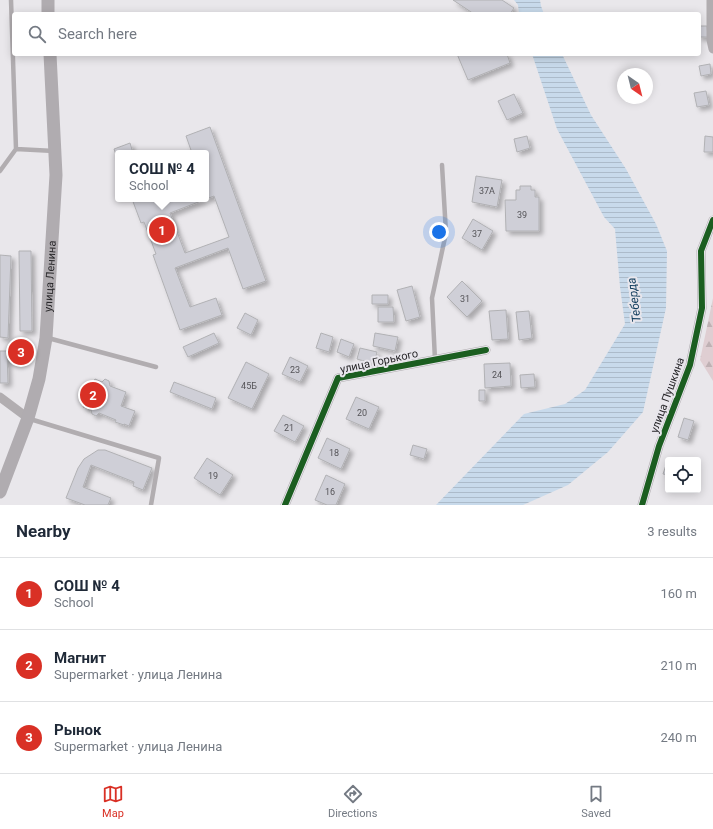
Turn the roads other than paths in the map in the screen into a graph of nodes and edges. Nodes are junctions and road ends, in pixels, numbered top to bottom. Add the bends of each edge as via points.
1 (11, 0) edge
2 (48, 0) edge
3 (711, 0) edge
4 (48, 12) edge
5 (12, 30) edge
6 (713, 49) edge
7 (13, 56) edge
8 (50, 56) edge
9 (16, 149) junction
10 (54, 151) junction
11 (442, 164) dead end
12 (0, 171) edge
13 (713, 220) edge
14 (46, 338) junction
15 (486, 350) dead end
16 (435, 360) junction
17 (156, 367) dead end
18 (0, 397) edge
19 (28, 418) junction
20 (0, 492) edge
21 (151, 505) edge
22 (285, 505) edge
23 (642, 505) edge

1 - 5 lane
2 - 4 main road
3 - 6 street
7 - 9 lane
8 - 10 main road, улица Ленина
9 - 10 lane
9 - 12 lane
10 - 14 main road, улица Ленина via 56,175
11 - 16 lane via 446,233 432,298
13 - 23 street, улица Пушкина via 701,251 702,308 690,365 659,446
14 - 17 lane
14 - 19 main road, улица Ленина via 39,379
15 - 16 street, улица Горького
16 - 22 street, улица Горького via 338,378
18 - 19 street
19 - 20 main road, улица Ленина
19 - 21 lane via 159,458

